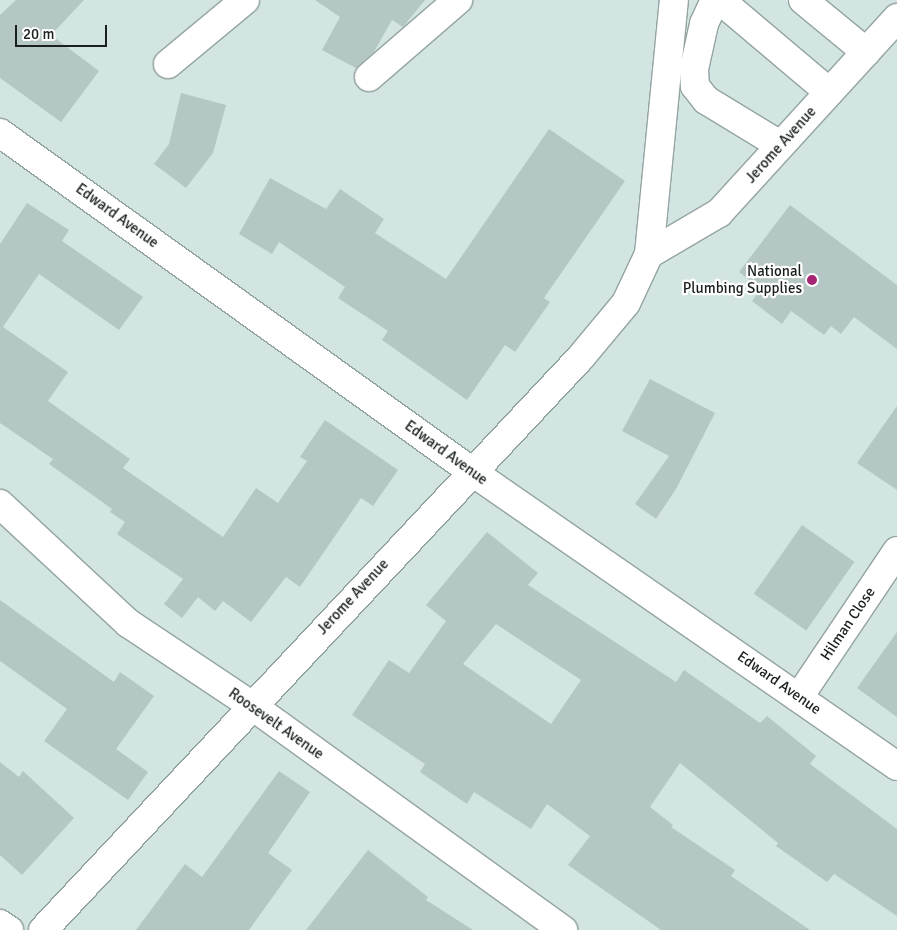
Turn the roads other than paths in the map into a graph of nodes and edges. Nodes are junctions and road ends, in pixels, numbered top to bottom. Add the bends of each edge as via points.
1 (245, 0) edge
2 (458, 0) edge
3 (674, 0) edge
4 (715, 0) edge
5 (720, 0) edge
6 (803, 0) edge
7 (897, 18) edge
8 (866, 52) junction
9 (168, 64) dead end
10 (369, 77) dead end
11 (829, 92) junction
12 (0, 133) edge
13 (780, 145) junction
14 (649, 254) junction
15 (471, 471) junction
16 (0, 504) edge
17 (897, 550) edge
18 (799, 697) junction
19 (251, 705) junction
20 (897, 766) edge
21 (0, 924) edge
22 (9, 930) edge
23 (43, 930) edge
24 (563, 930) edge

1 - 9 street
2 - 10 street
3 - 14 street, Jerome Avenue
4 - 13 street via 704,24 694,69 695,86 706,100
5 - 11 street
6 - 8 street
7 - 8 street, Jerome Avenue
8 - 11 street, Jerome Avenue
11 - 13 street, Jerome Avenue
12 - 15 street, Edward Avenue
13 - 14 street, Jerome Avenue via 719,214
14 - 15 street, Jerome Avenue via 626,303 581,357
15 - 18 street, Edward Avenue
15 - 19 street, Jerome Avenue
16 - 19 street, Roosevelt Avenue via 128,623
17 - 18 street, Hilman Close
18 - 20 street, Edward Avenue
19 - 23 street, Jerome Avenue
19 - 24 street, Roosevelt Avenue
21 - 22 street

